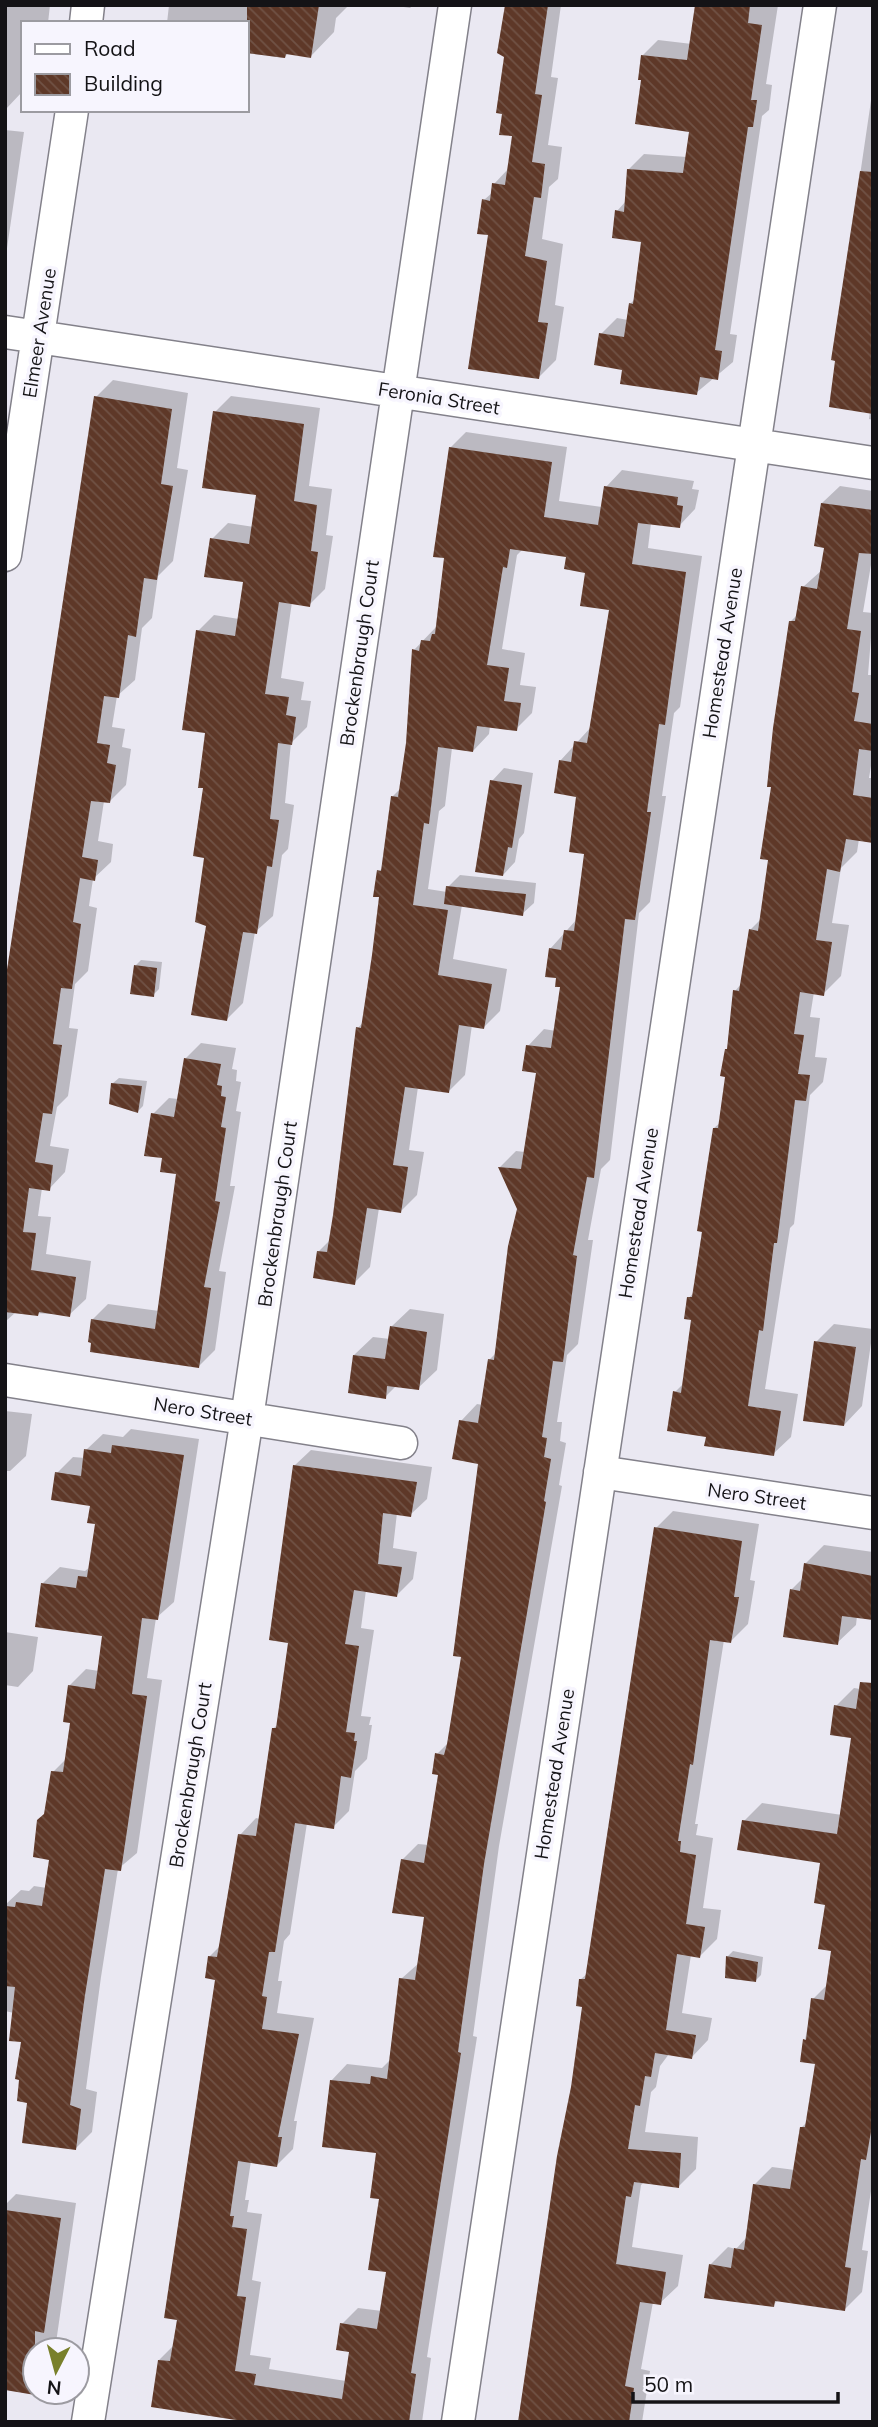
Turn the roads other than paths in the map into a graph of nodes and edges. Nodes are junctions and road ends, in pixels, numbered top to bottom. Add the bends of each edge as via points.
1 (455, 5) edge
2 (820, 5) edge
3 (72, 112) edge
4 (5, 332) edge
5 (38, 337) junction
6 (397, 391) junction
7 (753, 445) junction
8 (873, 463) edge
9 (5, 555) edge
10 (5, 1380) edge
11 (247, 1418) junction
12 (401, 1443) dead end
13 (600, 1472) junction
14 (873, 1513) edge
15 (88, 2422) edge
16 (458, 2422) edge

1 - 6 street, Brockenbraugh Court
2 - 7 street, Homestead Avenue
3 - 5 street, Elmeer Avenue
4 - 5 street, Feronia Street
5 - 6 street, Feronia Street
5 - 9 street, Elmeer Avenue
6 - 7 street, Feronia Street
6 - 11 street, Brockenbraugh Court
7 - 8 street, Feronia Street
7 - 13 street, Homestead Avenue
10 - 11 street, Nero Street
11 - 12 street, Nero Street
11 - 15 street, Brockenbraugh Court
13 - 14 street, Nero Street
13 - 16 street, Homestead Avenue

